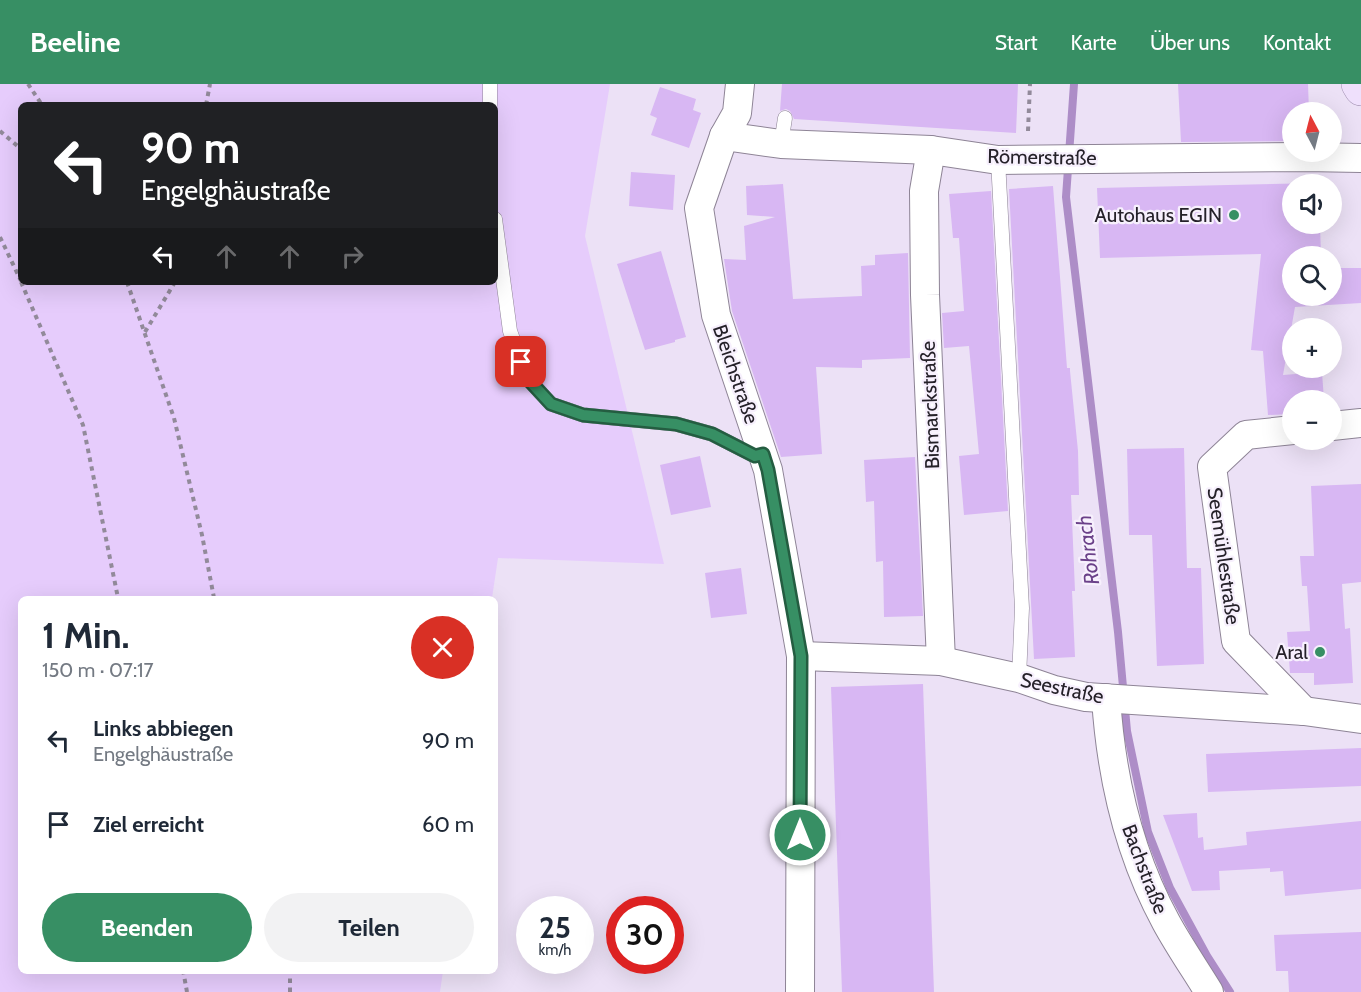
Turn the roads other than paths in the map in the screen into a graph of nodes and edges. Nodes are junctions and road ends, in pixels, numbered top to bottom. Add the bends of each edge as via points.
1 (490, 84) edge
2 (740, 84) edge
3 (1358, 84) edge
4 (1361, 90) edge
5 (490, 102) edge
6 (724, 136) junction
7 (932, 150) junction
8 (1361, 158) edge
9 (998, 160) junction
10 (498, 241) edge
11 (1361, 423) edge
12 (1342, 425) edge
13 (1282, 431) edge
14 (763, 454) junction
15 (801, 656) junction
16 (941, 660) junction
17 (1019, 678) junction
18 (1110, 699) junction
19 (1304, 711) junction
20 (1361, 718) edge
21 (800, 992) edge
22 (1209, 992) edge

1 - 5 lane
2 - 6 street, Bleichstraße via 737,113
3 - 4 main road
6 - 7 street, Römerstraße via 783,131
6 - 14 street, Bleichstraße via 699,208 716,315
7 - 9 street, Römerstraße
7 - 16 street, Bismarckstraße via 924,191 925,295
8 - 9 street, Römerstraße
9 - 17 lane via 1022,608
10 - 14 lane via 510,331 527,378 551,404 583,415 676,424 712,434 755,456
11 - 12 street
13 - 19 street, Seemühlestraße via 1246,435 1212,468 1236,640
14 - 15 street, Bleichstraße
15 - 16 street, Seestraße
15 - 21 street, Bleichstraße
16 - 17 street, Seestraße
17 - 18 street, Seestraße via 1054,690
18 - 19 street, Seestraße
18 - 22 street, Bachstraße via 1112,757 1140,867 1166,922
19 - 20 street, Seestraße

